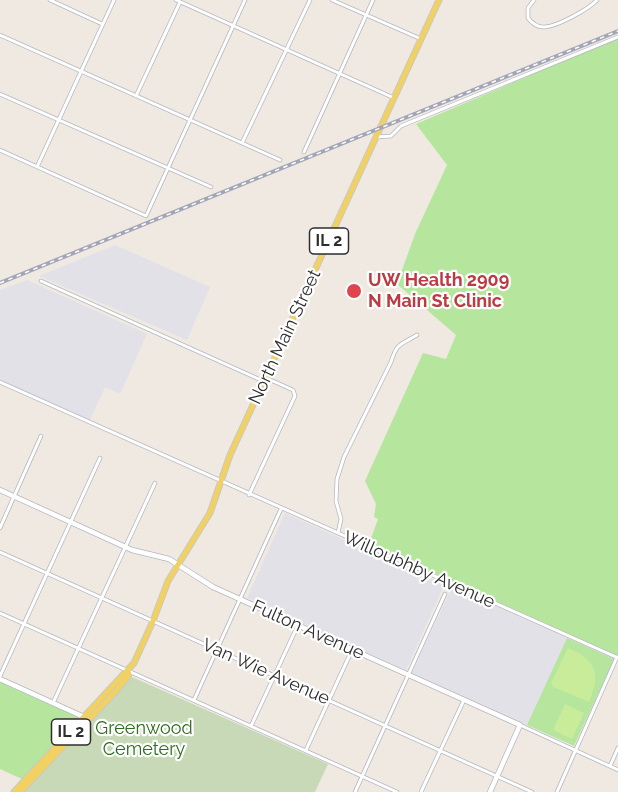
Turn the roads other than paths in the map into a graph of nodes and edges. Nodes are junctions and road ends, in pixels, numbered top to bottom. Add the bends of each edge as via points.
1 (50, 0) edge
2 (114, 0) edge
3 (245, 0) edge
4 (309, 0) edge
5 (332, 0) edge
6 (373, 0) edge
7 (439, 0) edge
8 (534, 0) edge
9 (597, 0) edge
10 (179, 1) edge
11 (366, 15) junction
12 (102, 24) junction
13 (233, 26) junction
14 (0, 35) edge
15 (618, 37) edge
16 (421, 39) junction
17 (286, 50) junction
18 (82, 71) junction
19 (340, 73) junction
20 (0, 94) edge
21 (136, 96) junction
22 (394, 98) junction
23 (189, 119) junction
24 (60, 121) junction
25 (376, 137) junction
26 (242, 143) junction
27 (0, 150) edge
28 (304, 152) dead end
29 (280, 160) dead end
30 (37, 167) junction
31 (167, 167) junction
32 (211, 187) dead end
33 (41, 281) dead end
34 (417, 334) dead end
35 (266, 380) junction
36 (0, 382) edge
37 (41, 436) dead end
38 (100, 458) dead end
39 (220, 482) junction
40 (155, 483) dead end
41 (0, 490) edge
42 (249, 495) junction
43 (15, 497) junction
44 (281, 509) junction
45 (70, 522) junction
46 (0, 528) edge
47 (338, 533) junction
48 (125, 547) junction
49 (0, 552) edge
50 (179, 564) junction
51 (48, 574) junction
52 (445, 594) dead end
53 (101, 598) junction
54 (242, 600) junction
55 (0, 613) edge
56 (153, 621) junction
57 (24, 624) junction
58 (298, 625) junction
59 (77, 648) junction
60 (218, 650) junction
61 (352, 650) junction
62 (618, 658) edge
63 (128, 671) junction
64 (409, 675) junction
65 (274, 676) junction
66 (0, 677) edge
67 (194, 700) junction
68 (329, 700) junction
69 (464, 700) junction
70 (53, 704) junction
71 (84, 717) junction
72 (520, 725) junction
73 (251, 726) junction
74 (385, 726) junction
75 (618, 748) edge
76 (306, 750) junction
77 (440, 750) junction
78 (575, 750) junction
79 (610, 766) junction
80 (618, 770) edge
81 (362, 776) junction
82 (498, 776) junction
83 (14, 792) edge
84 (20, 792) edge
85 (355, 792) edge
86 (397, 792) edge
87 (421, 792) edge
88 (490, 792) edge
89 (532, 792) edge
90 (557, 792) edge

1 - 12 street
2 - 12 street
3 - 13 street
4 - 17 street
5 - 11 street
6 - 11 street
7 - 16 main road, North Main Street / IL 2
8 - 9 street via 528,8 528,18 545,27 589,9
10 - 13 street
10 - 21 street
11 - 16 street
11 - 19 street
12 - 18 street
13 - 17 street
13 - 23 street
14 - 18 street
15 - 25 street via 401,126 391,135
16 - 22 main road, North Main Street / IL 2
17 - 19 street
17 - 26 street
18 - 21 street
18 - 24 street
19 - 22 street
19 - 28 street
20 - 24 street
21 - 23 street
22 - 25 main road, North Main Street / IL 2
23 - 26 street
23 - 31 street
24 - 30 street
24 - 31 street
25 - 35 main road, North Main Street / IL 2
26 - 29 street
27 - 30 street
30 - 31 street via 146,216
31 - 32 street
33 - 35 street
34 - 47 street via 395,348 344,457 337,479 336,501 341,519
35 - 39 main road, North Main Street / IL 2
35 - 42 street via 293,390 295,396
36 - 39 street, Willoubhby Avenue
37 - 43 street
38 - 45 street
39 - 42 street, Willoubhby Avenue
39 - 50 main road, North Main Street / IL 2 via 208,517
40 - 48 street
41 - 43 street, Fulton Avenue
42 - 44 street, Willoubhby Avenue
43 - 45 street, Fulton Avenue
43 - 46 street
44 - 47 street, Willoubhby Avenue
44 - 54 street
45 - 48 street, Fulton Avenue
45 - 51 street
47 - 62 street, Willoubhby Avenue
48 - 50 street, Fulton Avenue
48 - 53 street
49 - 51 street, Van Wie Avenue
50 - 54 street, Fulton Avenue via 213,587
50 - 56 main road, North Main Street / IL 2
51 - 53 street, Van Wie Avenue
51 - 57 street
52 - 64 street
53 - 56 street, Van Wie Avenue
53 - 59 street
54 - 58 street, Fulton Avenue
54 - 60 street
55 - 57 street
56 - 60 street, Van Wie Avenue
56 - 63 main road, North Main Street / IL 2
57 - 59 street
57 - 66 street
58 - 61 street, Fulton Avenue
58 - 65 street
59 - 63 street
59 - 70 street
60 - 65 street, Van Wie Avenue
60 - 67 street
61 - 64 street, Fulton Avenue
61 - 68 street
62 - 78 street
63 - 67 street
63 - 71 main road, North Main Street / IL 2
63 - 84 main road, North Main Street / IL 2 via 117,690
64 - 69 street, Fulton Avenue
64 - 74 street
65 - 68 street, Van Wie Avenue
65 - 73 street
66 - 70 street
67 - 73 street
68 - 74 street, Van Wie Avenue
68 - 76 street
69 - 72 street, Fulton Avenue
69 - 77 street
70 - 71 street
71 - 83 main road, North Main Street / IL 2
72 - 78 street, Fulton Avenue
72 - 82 street
73 - 76 street
74 - 77 street, Van Wie Avenue
74 - 81 street
75 - 79 street
76 - 81 street
77 - 82 street, Van Wie Avenue
77 - 87 street
78 - 79 street, Fulton Avenue
78 - 90 street
79 - 80 street, Fulton Avenue
81 - 85 street
81 - 86 street
82 - 88 street
82 - 89 street, Van Wie Avenue

